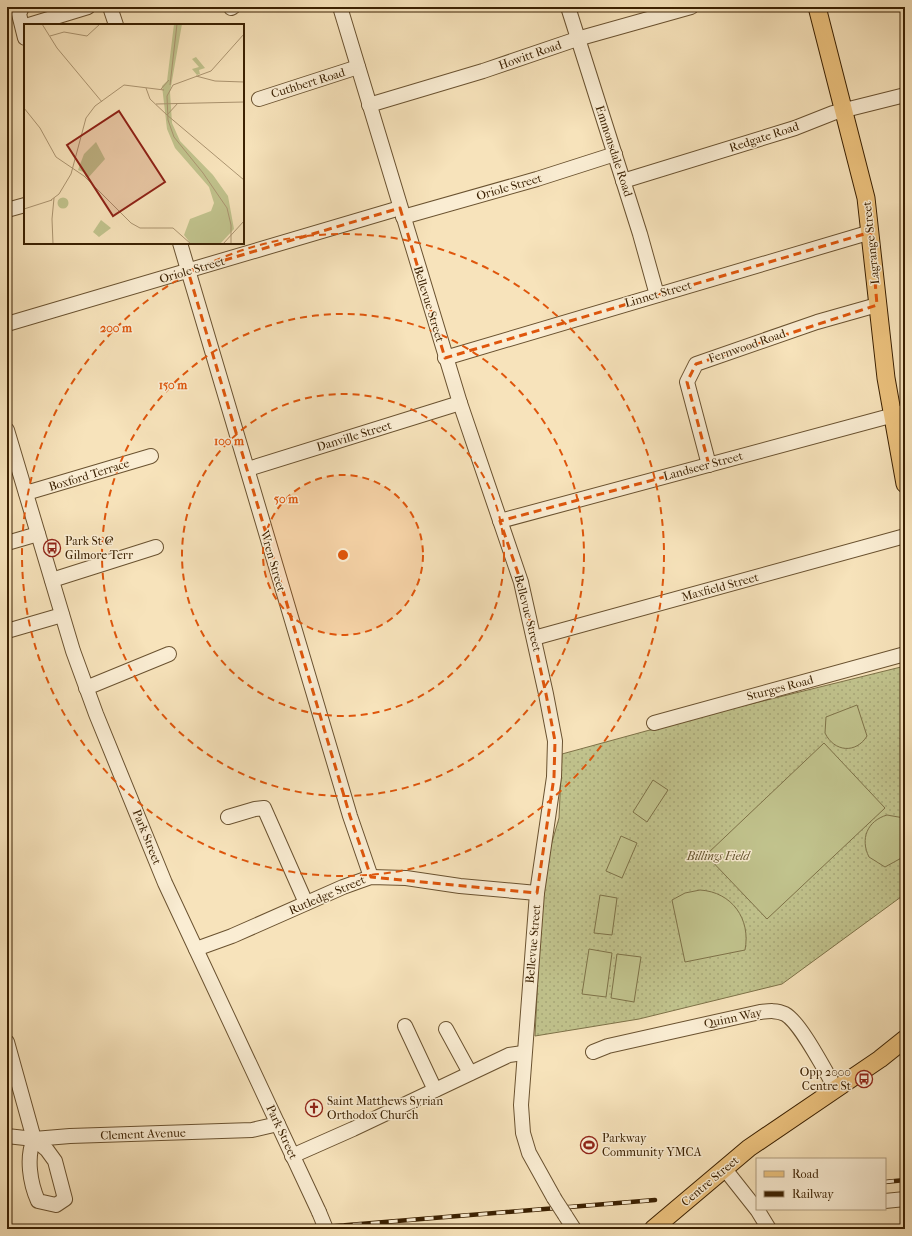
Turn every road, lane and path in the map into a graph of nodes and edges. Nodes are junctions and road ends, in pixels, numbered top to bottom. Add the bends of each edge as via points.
1 (22, 7) edge
2 (88, 7) edge
3 (110, 7) edge
4 (340, 7) edge
5 (568, 7) edge
6 (691, 7) edge
7 (817, 7) edge
8 (39, 24) edge
9 (116, 24) edge
10 (24, 26) edge
11 (577, 39) junction
12 (358, 67) junction
13 (905, 96) edge
14 (259, 98) dead end
15 (369, 105) junction
16 (844, 111) junction
17 (615, 154) junction
18 (623, 181) junction
19 (24, 205) edge
20 (7, 210) edge
21 (402, 213) junction
22 (871, 232) junction
23 (180, 244) edge
24 (188, 271) junction
25 (657, 295) junction
26 (877, 305) junction
27 (7, 324) edge
28 (445, 358) junction
29 (460, 403) junction
30 (899, 414) edge
31 (7, 430) edge
32 (151, 456) dead end
33 (709, 465) junction
34 (248, 469) junction
35 (905, 484) edge
36 (26, 493) junction
37 (500, 521) junction
38 (38, 534) junction
39 (905, 536) edge
40 (7, 543) edge
41 (156, 547) dead end
42 (52, 580) junction
43 (62, 615) junction
44 (7, 631) edge
45 (534, 638) junction
46 (169, 654) dead end
47 (905, 654) edge
48 (86, 688) junction
49 (654, 723) dead end
50 (228, 817) dead end
51 (371, 877) junction
52 (537, 893) junction
53 (306, 903) junction
54 (196, 949) junction
55 (404, 1026) dead end
56 (446, 1029) dead end
57 (905, 1039) edge
58 (7, 1042) edge
59 (593, 1052) dead end
60 (523, 1053) junction
61 (470, 1073) junction
62 (836, 1089) junction
63 (434, 1090) junction
64 (278, 1124) junction
65 (7, 1136) edge
66 (34, 1139) junction
67 (292, 1156) junction
68 (724, 1168) junction
69 (905, 1199) edge
70 (886, 1201) edge
71 (756, 1203) edge
72 (762, 1210) edge
73 (326, 1229) edge
74 (574, 1229) edge
75 (653, 1229) edge
76 (769, 1229) edge

1 - 10 street via 19,14
2 - 8 street
3 - 9 street
4 - 12 street, Bellevue Street
5 - 11 street, Emmonsdale Road
6 - 11 street, Howitt Road
7 - 16 main road, Lagrange Street
11 - 15 street, Howitt Road via 483,71
11 - 17 street, Emmonsdale Road
12 - 14 street, Cuthbert Road
12 - 15 street, Bellevue Street
13 - 16 street, Redgate Road
15 - 21 street, Bellevue Street
16 - 18 street, Redgate Road
16 - 22 main road, Lagrange Street via 860,171
17 - 18 street, Emmonsdale Road
17 - 21 street, Oriole Street via 537,179
18 - 25 street, Emmonsdale Road
19 - 20 street
21 - 24 street, Oriole Street
21 - 28 street, Bellevue Street
22 - 25 street, Linnet Street
22 - 26 main road, Lagrange Street
23 - 24 street, Wren Street
24 - 27 street, Oriole Street
24 - 34 street, Wren Street
25 - 28 street, Linnet Street
26 - 30 main road, Lagrange Street
26 - 33 street, Fernwood Road via 696,364 687,382
28 - 29 street, Bellevue Street
29 - 34 street, Danville Street
29 - 37 street, Bellevue Street
30 - 33 street, Landseer Street
30 - 35 main road, Lagrange Street
31 - 36 street, Park Street
32 - 36 street, Boxford Terrace
33 - 37 street, Landseer Street
34 - 51 street, Wren Street via 269,549
36 - 38 street, Park Street
37 - 45 street, Bellevue Street via 522,582
38 - 40 street
38 - 42 street, Park Street
39 - 45 street, Maxfield Street
41 - 42 street
42 - 43 street, Park Street
43 - 44 street
43 - 48 street, Park Street
45 - 52 street, Bellevue Street via 555,741 554,777
46 - 48 street
47 - 49 street, Sturges Road
48 - 54 street, Park Street via 166,883
50 - 53 street via 264,808
51 - 52 street, Rutledge Street via 406,878
51 - 53 street, Rutledge Street
52 - 60 street, Bellevue Street
53 - 54 street, Rutledge Street
54 - 64 street, Park Street
55 - 63 street
56 - 61 street
57 - 62 main road, Centre Street
58 - 66 street
59 - 62 street, Quinn Way via 608,1046 752,1014 778,1011 791,1018
60 - 61 street via 509,1055
60 - 74 street, Bellevue Street, bridge via 523,1133 529,1153
61 - 63 street
62 - 68 main road, Centre Street
63 - 67 street
64 - 66 street, Clement Avenue via 252,1130
64 - 67 street, Park Street
65 - 66 street, Clement Avenue
67 - 73 street, Park Street, bridge
68 - 71 street
68 - 75 main road, Centre Street
69 - 70 street
72 - 76 street

